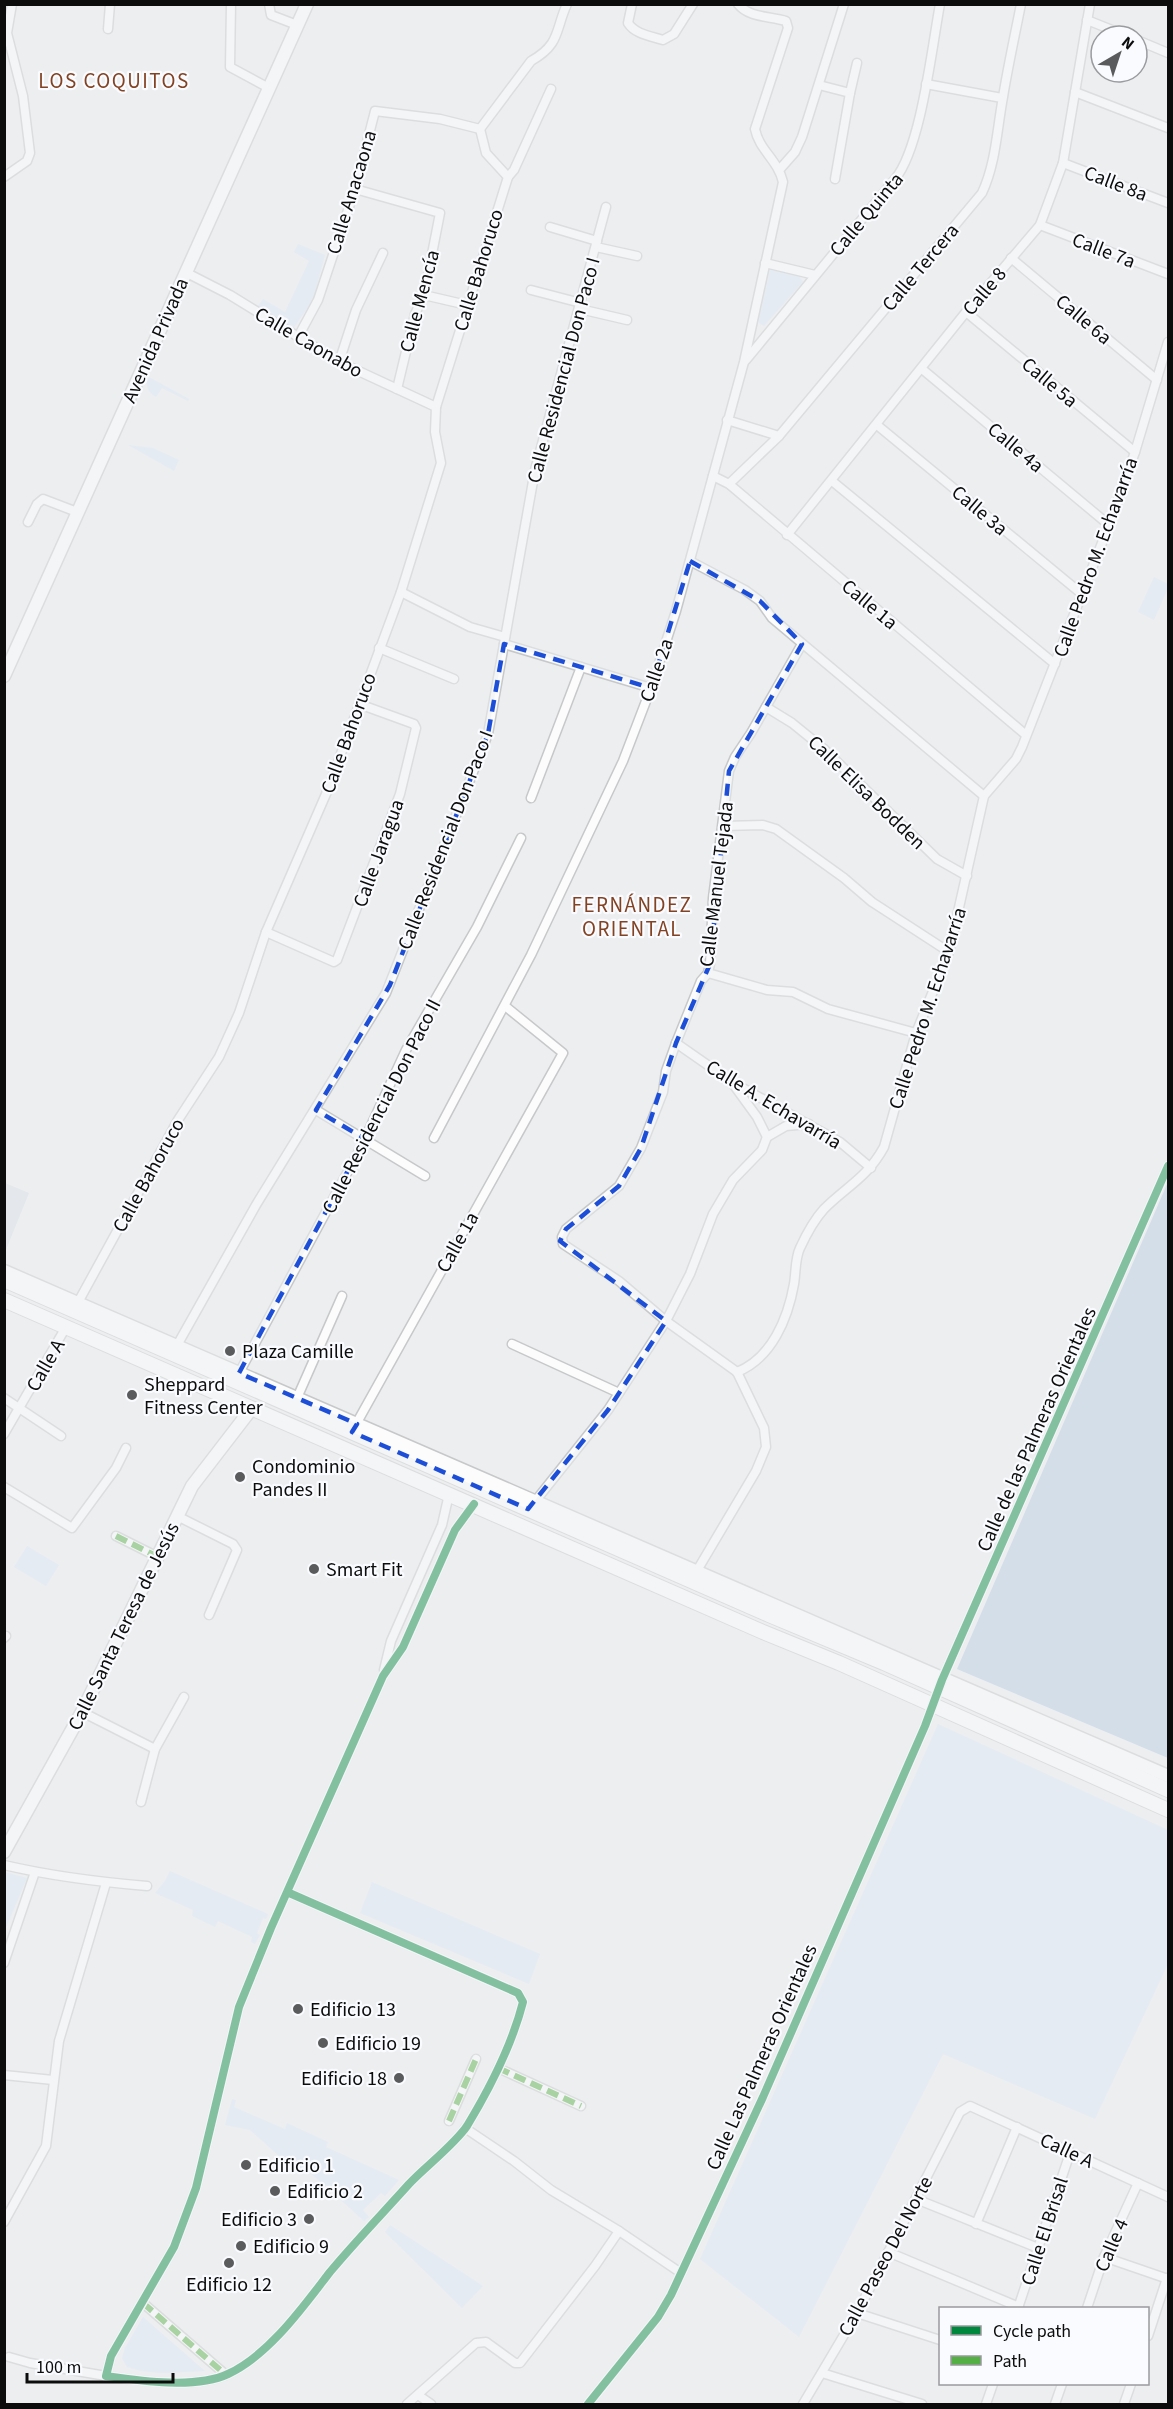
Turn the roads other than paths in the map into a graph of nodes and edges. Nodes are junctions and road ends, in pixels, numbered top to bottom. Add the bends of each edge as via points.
1 (12, 4) edge
2 (110, 4) edge
3 (231, 4) edge
4 (269, 4) edge
5 (307, 4) edge
6 (567, 4) edge
7 (632, 4) edge
8 (693, 4) edge
9 (738, 4) edge
10 (844, 4) edge
11 (940, 4) edge
12 (1021, 4) edge
13 (1090, 4) edge
14 (1088, 20) junction
15 (1098, 24) edge
16 (297, 25) junction
17 (108, 29) dead end
18 (1149, 45) edge
19 (1168, 53) edge
20 (857, 63) dead end
21 (926, 84) junction
22 (819, 85) junction
23 (269, 88) junction
24 (551, 89) dead end
25 (1075, 92) junction
26 (850, 93) junction
27 (1002, 98) junction
28 (1168, 128) edge
29 (480, 129) junction
30 (1063, 163) junction
31 (780, 169) junction
32 (5, 175) edge
33 (508, 177) junction
34 (835, 179) dead end
35 (355, 189) junction
36 (1168, 203) edge
37 (606, 207) dead end
38 (1040, 225) junction
39 (550, 227) dead end
40 (596, 244) junction
41 (383, 253) dead end
42 (637, 256) dead end
43 (1011, 258) junction
44 (765, 263) junction
45 (185, 272) junction
46 (1168, 274) edge
47 (815, 275) junction
48 (531, 290) dead end
49 (424, 295) junction
50 (467, 305) junction
51 (580, 306) junction
52 (966, 312) junction
53 (627, 320) dead end
54 (298, 337) junction
55 (1168, 342) edge
56 (339, 362) junction
57 (744, 362) junction
58 (922, 369) junction
59 (1157, 380) junction
60 (397, 389) junction
61 (436, 407) junction
62 (727, 420) junction
63 (877, 425) junction
64 (779, 436) junction
65 (1134, 452) junction
66 (713, 476) junction
67 (832, 481) junction
68 (729, 484) junction
69 (77, 512) junction
70 (28, 522) dead end
71 (1109, 525) junction
72 (787, 535) junction
73 (690, 561) junction
74 (401, 592) junction
75 (1083, 595) junction
76 (504, 640) junction
77 (802, 644) junction
78 (378, 648) junction
79 (1055, 664) junction
80 (581, 667) junction
81 (6, 669) edge
82 (454, 679) dead end
83 (651, 688) junction
84 (359, 704) junction
85 (766, 707) junction
86 (1026, 735) junction
87 (984, 796) junction
88 (531, 798) dead end
89 (723, 826) junction
90 (521, 838) dead end
91 (967, 876) junction
92 (266, 933) junction
93 (949, 952) junction
94 (708, 973) junction
95 (505, 1006) junction
96 (916, 1033) junction
97 (676, 1043) junction
98 (732, 1082) junction
99 (316, 1110) junction
100 (809, 1124) junction
101 (767, 1137) junction
102 (364, 1138) junction
103 (434, 1138) dead end
104 (1168, 1166) edge
105 (871, 1168) junction
106 (425, 1176) dead end
107 (4, 1271) edge
108 (4, 1280) edge
109 (342, 1296) dead end
110 (4, 1300) edge
111 (75, 1307) junction
112 (666, 1321) junction
113 (66, 1327) junction
114 (513, 1344) dead end
115 (175, 1349) junction
116 (737, 1372) junction
117 (239, 1373) junction
118 (619, 1393) junction
119 (4, 1398) edge
120 (297, 1398) junction
121 (21, 1408) junction
122 (252, 1408) junction
123 (354, 1428) junction
124 (4, 1434) edge
125 (61, 1436) dead end
126 (126, 1448) dead end
127 (4, 1486) edge
128 (449, 1494) junction
129 (474, 1504) junction
130 (532, 1505) junction
131 (177, 1516) junction
132 (116, 1536) dead end
133 (158, 1557) junction
134 (693, 1576) junction
135 (209, 1615) dead end
136 (391, 1641) junction
137 (403, 1647) junction
138 (383, 1676) junction
139 (941, 1684) junction
140 (184, 1697) dead end
141 (933, 1705) junction
142 (82, 1712) junction
143 (155, 1749) junction
144 (1168, 1776) edge
145 (1168, 1790) edge
146 (141, 1802) dead end
147 (1168, 1810) edge
148 (4, 1852) edge
149 (4, 1865) edge
150 (35, 1872) junction
151 (106, 1883) junction
152 (147, 1887) dead end
153 (287, 1892) junction
154 (4, 1963) edge
155 (476, 2059) dead end
156 (498, 2068) junction
157 (4, 2075) edge
158 (53, 2080) junction
159 (581, 2106) dead end
160 (965, 2107) joint
161 (449, 2121) dead end
162 (1017, 2127) junction
163 (465, 2128) junction
164 (1070, 2153) junction
165 (1138, 2183) junction
166 (1168, 2197) edge
167 (916, 2199) junction
168 (4, 2222) edge
169 (976, 2224) junction
170 (619, 2231) junction
171 (1038, 2248) junction
172 (888, 2252) junction
173 (1104, 2258) junction
174 (681, 2273) junction
175 (1168, 2279) edge
176 (143, 2303) junction
177 (1017, 2307) edge
178 (1019, 2307) edge
179 (1087, 2307) edge
180 (857, 2313) junction
181 (1149, 2333) edge
182 (939, 2340) edge
183 (9, 2357) dead end
184 (822, 2373) junction
185 (226, 2375) junction
186 (106, 2376) junction
187 (993, 2385) edge
188 (1062, 2385) edge
189 (1131, 2385) edge
190 (418, 2394) junction
191 (407, 2404) edge
192 (431, 2404) edge
193 (588, 2404) edge
194 (803, 2404) edge
195 (922, 2404) edge
196 (986, 2404) edge
197 (1055, 2404) edge
198 (1126, 2404) edge

1 - 32 street via 7,33 23,96 30,153 27,161
2 - 17 street
3 - 23 street via 230,67
4 - 16 street via 271,15
5 - 16 street, Avenida Privada
6 - 29 street via 553,42 531,61
7 - 8 street via 630,27 663,40 674,34
9 - 31 street via 754,15 786,21 788,28 755,129 757,139
10 - 22 street
11 - 21 street, Calle Quinta
12 - 27 street, Calle Tercera
13 - 14 street, Calle 8
14 - 15 street
14 - 25 street, Calle 8
16 - 23 street, Avenida Privada
18 - 19 street
20 - 26 street
21 - 27 street
21 - 47 street, Calle Quinta via 902,171
22 - 26 street
22 - 31 street via 802,137
23 - 45 street, Avenida Privada
24 - 33 street, Calle Bahoruco
25 - 28 street
25 - 30 street, Calle 8
26 - 34 street
27 - 64 street, Calle Tercera via 989,175 982,193
29 - 33 street via 486,153
29 - 35 street, Calle Anacaona via 440,119 375,111
30 - 36 street, Calle 8a
30 - 38 street, Calle 8
31 - 44 street, Calle 2a via 782,194
33 - 50 street, Calle Bahoruco
35 - 49 street, Calle Mencía via 440,213
35 - 54 street, Calle Anacaona via 318,300
37 - 40 street, Calle Residencial Don Paco I
38 - 43 street, Calle 8
38 - 46 street, Calle 7a
39 - 40 street
40 - 42 street
40 - 51 street, Calle Residencial Don Paco I
41 - 56 street via 356,310
43 - 52 street, Calle 8
43 - 59 street, Calle 6a
44 - 47 street
44 - 57 street, Calle 2a
45 - 54 street, Calle Caonabo via 230,294
45 - 69 street, Avenida Privada
47 - 57 street, Calle Quinta
48 - 51 street
49 - 50 street
49 - 60 street, Calle Mencía via 415,314
50 - 61 street, Calle Bahoruco
51 - 53 street
51 - 76 street, Calle Residencial Don Paco I via 535,470
52 - 58 street, Calle 8
52 - 65 street, Calle 5a
54 - 56 street, Calle Caonabo
55 - 59 street, Calle Pedro M. Echavarría
56 - 60 street, Calle Caonabo
57 - 62 street, Calle 2a
58 - 63 street, Calle 8
58 - 71 street, Calle 4a
59 - 65 street, Calle Pedro M. Echavarría
60 - 61 street, Calle Caonabo
61 - 74 street, Calle Bahoruco via 435,432 441,463
62 - 64 street
62 - 66 street, Calle 2a
63 - 67 street, Calle 8
63 - 75 street, Calle 3a
64 - 68 street, Calle Tercera
65 - 71 street, Calle Pedro M. Echavarría
66 - 68 street, Calle 1a
66 - 73 street, Calle 2a
67 - 72 street, Calle 8
67 - 79 street
68 - 72 street, Calle 1a
69 - 70 street via 44,499
69 - 81 street, Avenida Privada
71 - 75 street, Calle Pedro M. Echavarría
72 - 86 street, Calle 1a
73 - 77 street via 760,601 771,618
73 - 83 street, Calle 2a
74 - 76 street
74 - 78 street, Calle Bahoruco
75 - 79 street, Calle Pedro M. Echavarría
76 - 80 street
76 - 99 street, Calle Residencial Don Paco I via 488,734 390,985
77 - 85 street, Calle Manuel Tejada
77 - 87 street
78 - 82 street
78 - 84 street, Calle Bahoruco
79 - 86 street, Calle Pedro M. Echavarría
80 - 83 street
80 - 88 street
83 - 95 street, Calle 2a via 623,761
84 - 92 street, Calle Bahoruco via 326,794
84 - 92 street, Calle Jaragua via 416,728 400,794 337,960
85 - 89 street, Calle Manuel Tejada via 729,771
85 - 91 street, Calle Elisa Bodden via 824,749 937,859
86 - 87 street, Calle Pedro M. Echavarría via 1016,759
87 - 91 street, Calle Pedro M. Echavarría
89 - 93 street via 763,825 776,829 872,902
89 - 94 street, Calle Manuel Tejada
90 - 102 street, Calle Residencial Don Paco II via 477,927 406,1050
91 - 93 street, Calle Pedro M. Echavarría
92 - 111 street, Calle Bahoruco via 239,1013 219,1057 178,1120
93 - 96 street, Calle Pedro M. Echavarría
94 - 96 street via 767,990 793,992 828,1009
94 - 97 street, Calle Manuel Tejada via 701,981
95 - 103 street, Calle 2a
95 - 123 street, Calle 1a via 563,1053
96 - 105 street, Calle Pedro M. Echavarría via 884,1147
97 - 98 street, Calle A. Echavarría
97 - 112 street, Calle Manuel Tejada via 663,1092 641,1148 619,1186 566,1229 562,1237 563,1244 619,1281
98 - 100 street, Calle A. Echavarría
98 - 101 street
99 - 102 street
99 - 115 street, Calle Residencial Don Paco I via 251,1214
100 - 101 street via 786,1126
100 - 105 street, Calle A. Echavarría via 840,1142
101 - 112 street via 762,1150 732,1180 712,1214 690,1274
102 - 106 street
102 - 117 street, Calle Residencial Don Paco II
104 - 139 street, Calle de las Palmeras Orientales
105 - 116 street, Calle Pedro M. Echavarría via 824,1209 810,1230 799,1251 783,1324 761,1356
107 - 111 street
108 - 111 main road
109 - 120 street
110 - 113 main road
111 - 115 main road
112 - 116 street
112 - 118 street
113 - 121 street, Calle A
113 - 122 main road
114 - 118 street
115 - 117 street
115 - 123 main road
116 - 134 street via 764,1428 766,1447 756,1471
117 - 120 street
118 - 130 street
119 - 121 street
120 - 123 street
121 - 124 street, Calle A
121 - 125 street
122 - 128 main road
122 - 131 street, Calle Santa Teresa de Jesús via 192,1486
123 - 130 main road
126 - 127 street via 72,1528
128 - 129 main road
128 - 136 street via 442,1526
129 - 137 street via 455,1530
129 - 141 main road
130 - 134 main road
131 - 133 street, Calle Santa Teresa de Jesús
131 - 135 street via 233,1544 237,1550
132 - 133 street
133 - 142 street, Calle Santa Teresa de Jesús
134 - 139 main road
136 - 137 street
136 - 138 street
137 - 138 street
138 - 153 street
139 - 141 street, Calle de las Palmeras Orientales
139 - 144 street
139 - 145 main road
140 - 143 street
141 - 147 main road
141 - 174 street, Calle Las Palmeras Orientales via 768,2086
142 - 143 street
142 - 148 street, Calle Santa Teresa de Jesús
143 - 146 street
149 - 150 street
150 - 151 street
150 - 154 street
151 - 152 street
151 - 158 street via 65,2018
153 - 156 street via 518,1993 523,2002
153 - 176 street via 239,2007 196,2188 174,2247
155 - 161 street
156 - 159 street
156 - 163 street
157 - 158 street
158 - 168 street via 46,2146
160 - 162 street, Calle A
160 - 167 street, Calle Paseo Del Norte
162 - 164 street, Calle A
162 - 169 street
163 - 170 street via 551,2190
163 - 185 street via 412,2182 292,2319 253,2359
164 - 165 street, Calle A
164 - 171 street, Calle El Brisal
165 - 166 street, Calle A
165 - 173 street, Calle 4
167 - 169 street
167 - 172 street, Calle Paseo Del Norte
169 - 171 street
170 - 174 street
170 - 190 street via 520,2363 486,2342 476,2343
171 - 178 street, Calle El Brisal
172 - 177 street
172 - 180 street, Calle Paseo Del Norte
173 - 175 street
173 - 179 street, Calle 4
174 - 193 street, Calle Las Palmeras Orientales via 658,2317
175 - 181 street
176 - 185 street
176 - 186 street via 111,2356
180 - 182 street
180 - 184 street, Calle Paseo Del Norte
183 - 186 street
184 - 194 street, Calle Paseo Del Norte
184 - 195 street
185 - 186 street via 192,2382
187 - 196 street
188 - 197 street
189 - 198 street
190 - 191 street
190 - 192 street

